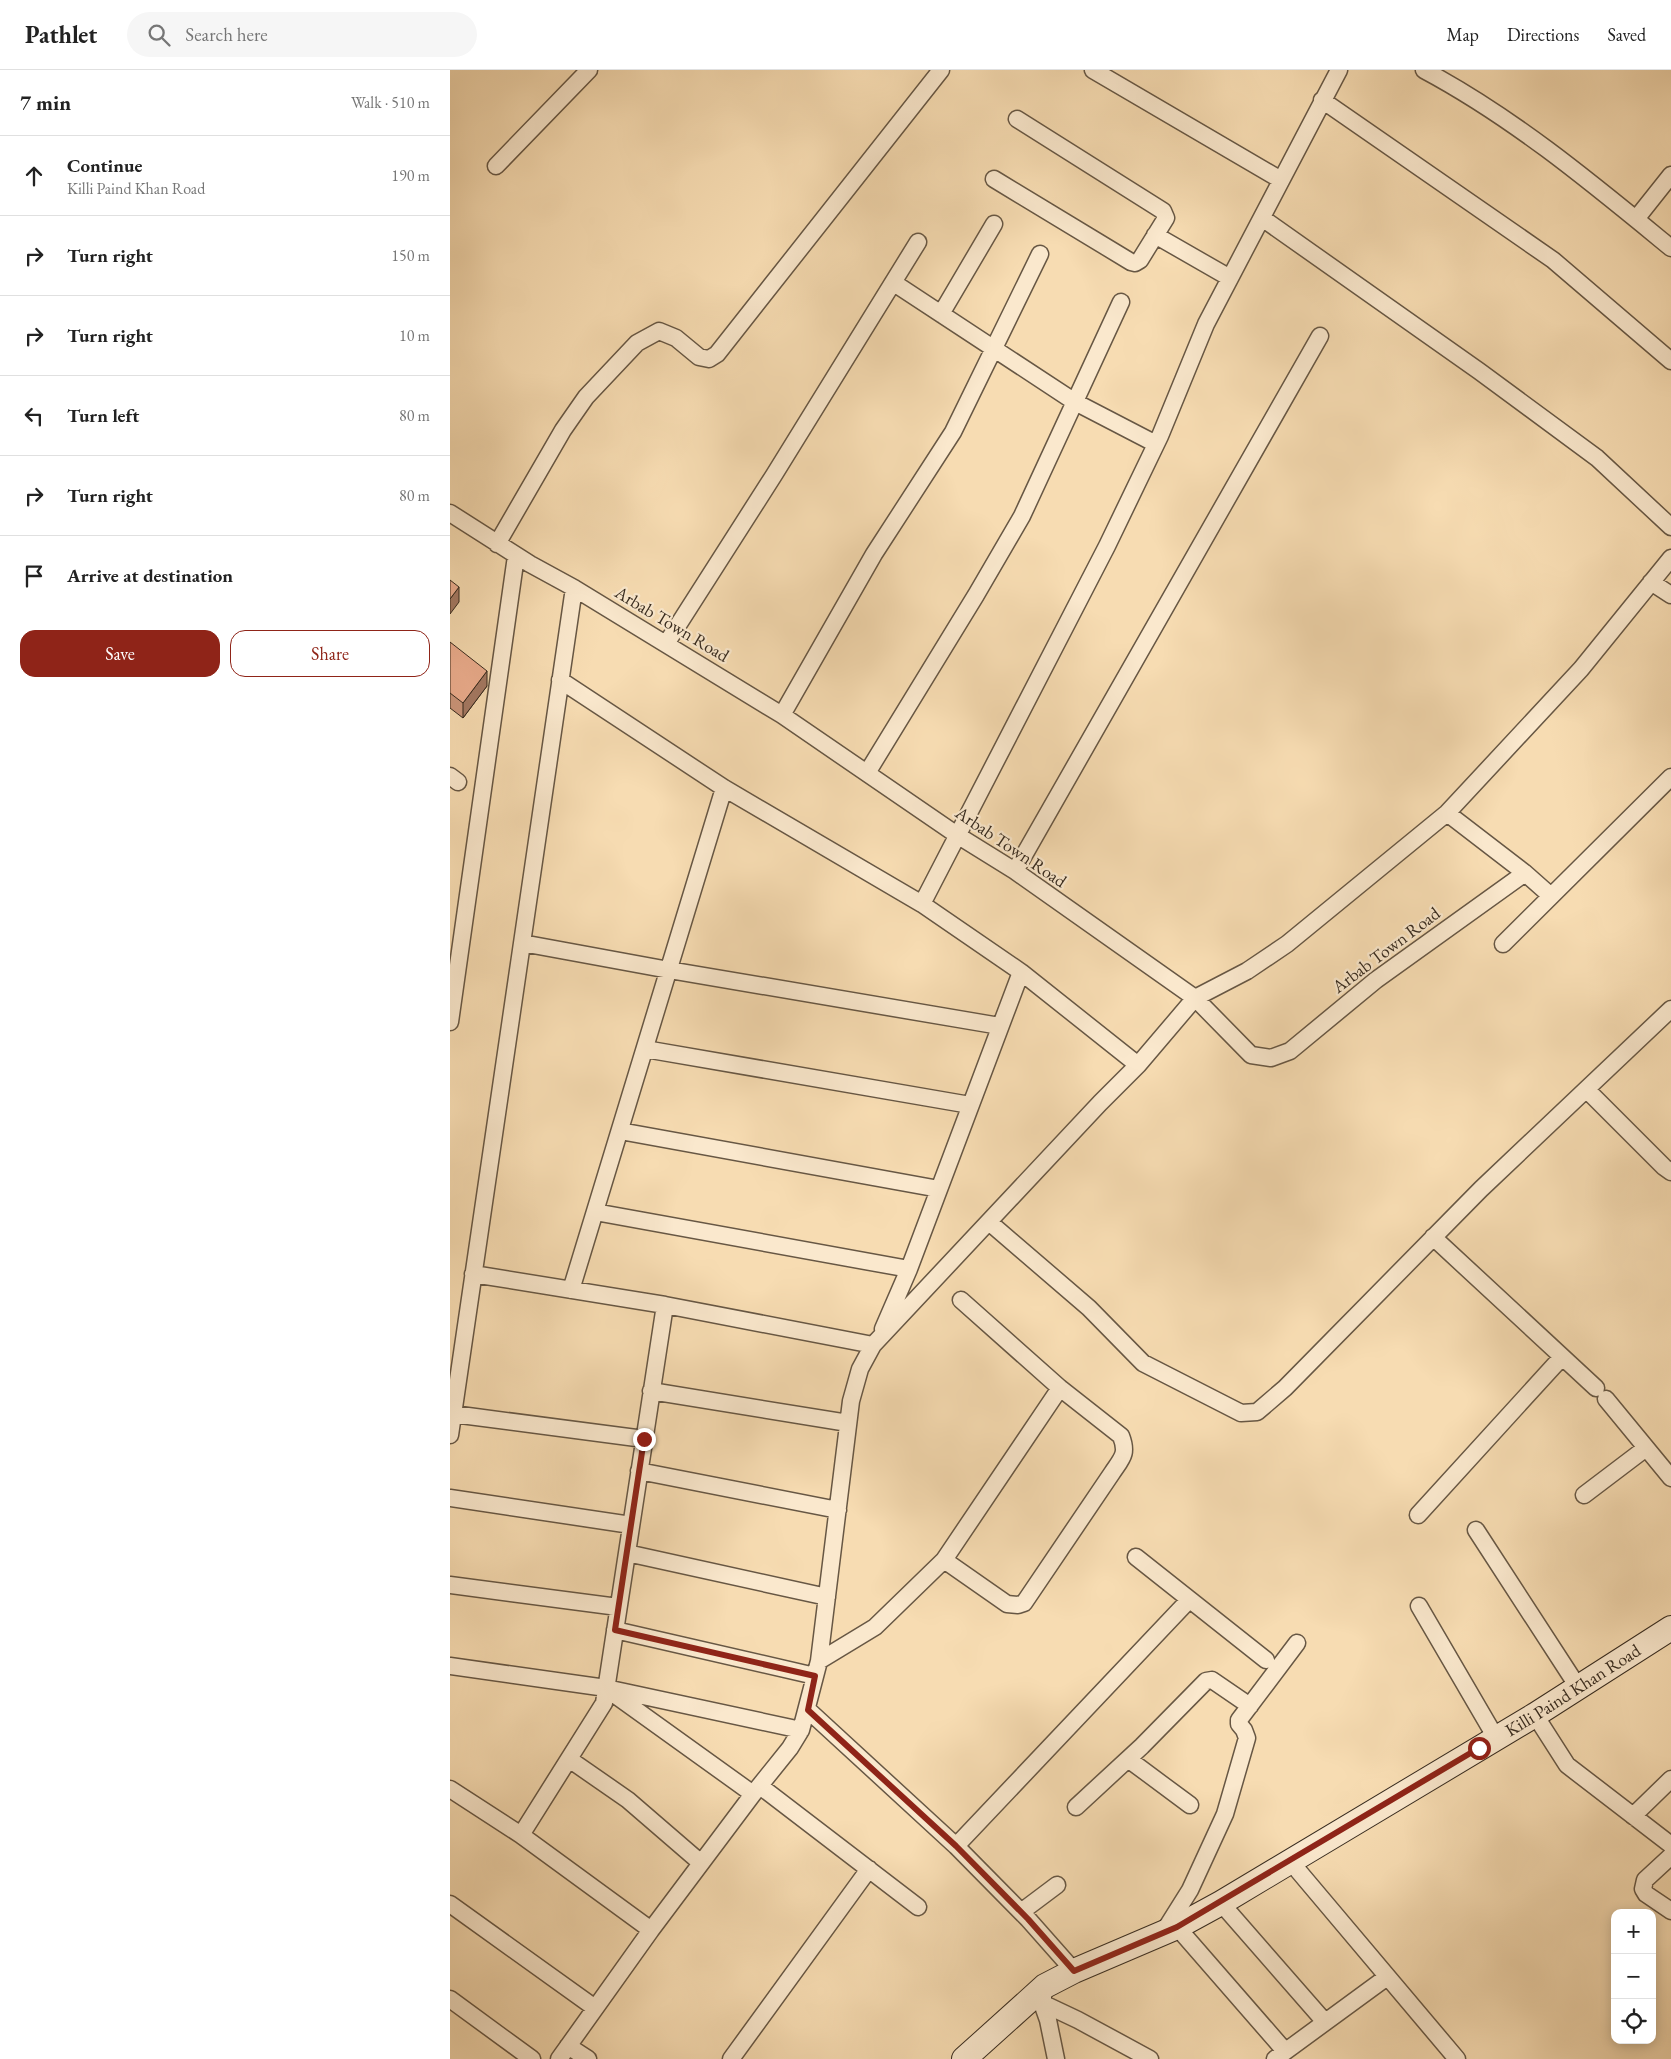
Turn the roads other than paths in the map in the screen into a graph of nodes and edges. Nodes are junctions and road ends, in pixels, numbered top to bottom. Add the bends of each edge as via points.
1 (589, 70) edge
2 (941, 70) edge
3 (1093, 70) edge
4 (1339, 70) edge
5 (1424, 70) edge
6 (1322, 100) junction
7 (1017, 119) dead end
8 (496, 166) dead end
9 (1671, 175) edge
10 (994, 179) dead end
11 (1281, 180) junction
12 (1262, 218) junction
13 (1636, 219) junction
14 (994, 224) dead end
15 (1155, 235) junction
16 (918, 242) dead end
17 (1671, 248) edge
18 (1040, 254) dead end
19 (1230, 278) junction
20 (894, 283) junction
21 (1121, 302) dead end
22 (941, 314) junction
23 (1320, 336) dead end
24 (994, 349) junction
25 (1671, 361) edge
26 (1075, 402) junction
27 (1156, 444) junction
28 (450, 513) edge
29 (1671, 527) edge
30 (498, 544) junction
31 (516, 556) junction
32 (1671, 558) edge
33 (1651, 582) junction
34 (574, 588) junction
35 (1671, 595) edge
36 (666, 644) junction
37 (560, 680) junction
38 (782, 715) junction
39 (867, 773) junction
40 (1671, 776) edge
41 (724, 788) junction
42 (1447, 813) junction
43 (957, 835) junction
44 (1014, 871) junction
45 (1526, 873) junction
46 (1550, 896) junction
47 (922, 904) junction
48 (522, 943) junction
49 (1503, 944) dead end
50 (669, 970) junction
51 (1021, 972) junction
52 (1195, 998) junction
53 (1671, 1009) edge
54 (450, 1022) edge
55 (1000, 1026) junction
56 (645, 1049) junction
57 (1138, 1065) junction
58 (1587, 1090) junction
59 (970, 1105) junction
60 (620, 1131) junction
61 (1671, 1172) edge
62 (939, 1189) junction
63 (595, 1212) junction
64 (989, 1222) junction
65 (1433, 1237) junction
66 (909, 1269) junction
67 (473, 1274) junction
68 (571, 1290) junction
69 (961, 1300) dead end
70 (665, 1305) junction
71 (875, 1342) junction
72 (1562, 1357) junction
73 (1060, 1388) junction
74 (652, 1391) junction
75 (453, 1414) junction
76 (848, 1423) junction
77 (450, 1435) edge
78 (644, 1439) junction
79 (1646, 1448) junction
80 (639, 1471) junction
81 (1671, 1478) edge
82 (1584, 1495) dead end
83 (450, 1498) edge
84 (838, 1510) junction
85 (1418, 1515) dead end
86 (631, 1525) junction
87 (1476, 1530) dead end
88 (627, 1553) junction
89 (1136, 1557) dead end
90 (944, 1560) junction
91 (450, 1585) edge
92 (827, 1597) junction
93 (1189, 1600) junction
94 (1419, 1606) dead end
95 (618, 1607) junction
96 (1671, 1628) edge
97 (615, 1630) junction
98 (1297, 1643) dead end
99 (1266, 1660) dead end
100 (450, 1666) edge
101 (817, 1669) junction
102 (1578, 1687) junction
103 (606, 1688) junction
104 (1250, 1706) junction
105 (808, 1710) junction
106 (1535, 1715) junction
107 (801, 1730) junction
108 (1496, 1738) junction
109 (569, 1759) junction
110 (1128, 1759) junction
111 (1671, 1779) edge
112 (450, 1789) edge
113 (756, 1790) junction
114 (1190, 1805) dead end
115 (1076, 1807) dead end
116 (1632, 1816) junction
117 (521, 1835) junction
118 (1671, 1845) edge
119 (956, 1846) junction
120 (1671, 1856) edge
121 (1290, 1862) junction
122 (701, 1863) junction
123 (869, 1869) junction
124 (1057, 1885) dead end
125 (1221, 1903) junction
126 (450, 1904) edge
127 (918, 1907) dead end
128 (1671, 1911) edge
129 (1021, 1912) junction
130 (651, 1930) junction
131 (1170, 1930) junction
132 (1074, 1971) junction
133 (1387, 1977) junction
134 (1044, 1995) junction
135 (450, 1999) edge
136 (596, 2008) junction
137 (1325, 2022) junction
138 (563, 2052) edge
139 (1281, 2056) edge
140 (532, 2059) edge
141 (588, 2059) edge
142 (731, 2059) edge
143 (964, 2059) edge
144 (1056, 2059) edge
145 (1150, 2059) edge
146 (1457, 2059) edge

1 - 8 street
2 - 30 street via 717,354 709,359 699,357 676,338 659,331 637,342 586,397 563,430
3 - 11 street
4 - 6 street
5 - 13 street via 1514,124
6 - 11 street
6 - 25 street via 1553,260
7 - 15 street via 1163,211 1166,218
9 - 13 street
10 - 15 street via 1131,262 1140,260
11 - 12 street
12 - 19 street
12 - 29 street via 1597,458
13 - 17 street
14 - 22 street
15 - 19 street
16 - 20 street
18 - 24 street
19 - 27 street via 1206,324
20 - 22 street
20 - 36 street
21 - 26 street
22 - 24 street
23 - 44 street
24 - 26 street
24 - 38 street via 954,432 874,554
26 - 27 street
26 - 39 street via 1022,516
27 - 43 street via 1107,546
28 - 30 street, Arbab Town Road
30 - 31 street, Arbab Town Road
31 - 34 street, Arbab Town Road
31 - 54 street
32 - 33 street
33 - 35 street
33 - 42 street via 1581,668
34 - 36 street, Arbab Town Road
34 - 37 street
36 - 38 street, Arbab Town Road
37 - 41 street
37 - 48 street
38 - 39 street, Arbab Town Road
39 - 43 street, Arbab Town Road
40 - 46 street
41 - 47 street
41 - 50 street
42 - 45 street
42 - 52 street via 1287,944 1247,971
43 - 44 street, Arbab Town Road
43 - 47 street
44 - 52 street, Arbab Town Road
45 - 46 street
45 - 52 street, Arbab Town Road via 1376,980 1290,1051 1271,1058 1251,1056
46 - 49 street
47 - 51 street
48 - 50 street
48 - 67 street
50 - 55 street
50 - 56 street
51 - 55 street
51 - 57 street
52 - 57 street
53 - 58 street
55 - 59 street
56 - 59 street
56 - 60 street
57 - 64 street
58 - 61 street
58 - 65 street
59 - 62 street
60 - 62 street
60 - 63 street
62 - 66 street
63 - 66 street
63 - 68 street
64 - 65 street via 1089,1308 1143,1363 1241,1413 1257,1412 1285,1388
64 - 71 street
65 - 72 street
66 - 71 street
67 - 68 street
67 - 75 street
68 - 70 street
69 - 73 street
70 - 71 street
70 - 74 street
71 - 76 street via 860,1369
72 - 79 street via 1601,1393
72 - 85 street
73 - 90 street
73 - 90 street via 1121,1436 1126,1447 1107,1481 1024,1603 1018,1606 1007,1604
74 - 76 street
74 - 78 street
75 - 77 street
75 - 78 street
76 - 84 street
78 - 80 street
79 - 81 street
79 - 82 street
80 - 84 street
80 - 86 street
83 - 86 street
84 - 92 street
86 - 88 street
87 - 102 street
88 - 92 street
88 - 95 street
89 - 93 street
90 - 101 street via 875,1627
91 - 95 street
92 - 101 street
93 - 99 street
93 - 119 street
94 - 108 street
95 - 97 street
96 - 102 street, Killi Paind Khan Road
97 - 101 street
97 - 103 street
98 - 104 street
100 - 103 street
101 - 105 street
102 - 106 street, Killi Paind Khan Road
103 - 107 street
103 - 109 street via 604,1703
103 - 113 street
104 - 110 street via 1210,1679
104 - 131 street via 1239,1720 1247,1738 1225,1814
105 - 107 street
105 - 119 street
106 - 108 street, Killi Paind Khan Road
106 - 116 street via 1567,1765
107 - 113 street
108 - 121 street, Killi Paind Khan Road
109 - 117 street
109 - 122 street via 628,1800
110 - 114 street
110 - 115 street
111 - 116 street
112 - 117 street
113 - 122 street
113 - 123 street
116 - 118 street
117 - 130 street
119 - 129 street
120 - 128 street via 1645,1880 1642,1889
121 - 125 street, Killi Paind Khan Road
121 - 133 street
122 - 130 street
123 - 127 street
123 - 142 street
124 - 129 street
125 - 131 street, Killi Paind Khan Road
125 - 137 street
126 - 136 street
129 - 132 street
130 - 136 street
131 - 132 street, Killi Paind Khan Road
131 - 139 street
132 - 134 street, Killi Paind Khan Road
133 - 137 street
133 - 146 street
134 - 143 street, Killi Paind Khan Road
134 - 144 street
134 - 145 street via 1078,2020
135 - 140 street
136 - 138 street
137 - 139 street
138 - 141 street

